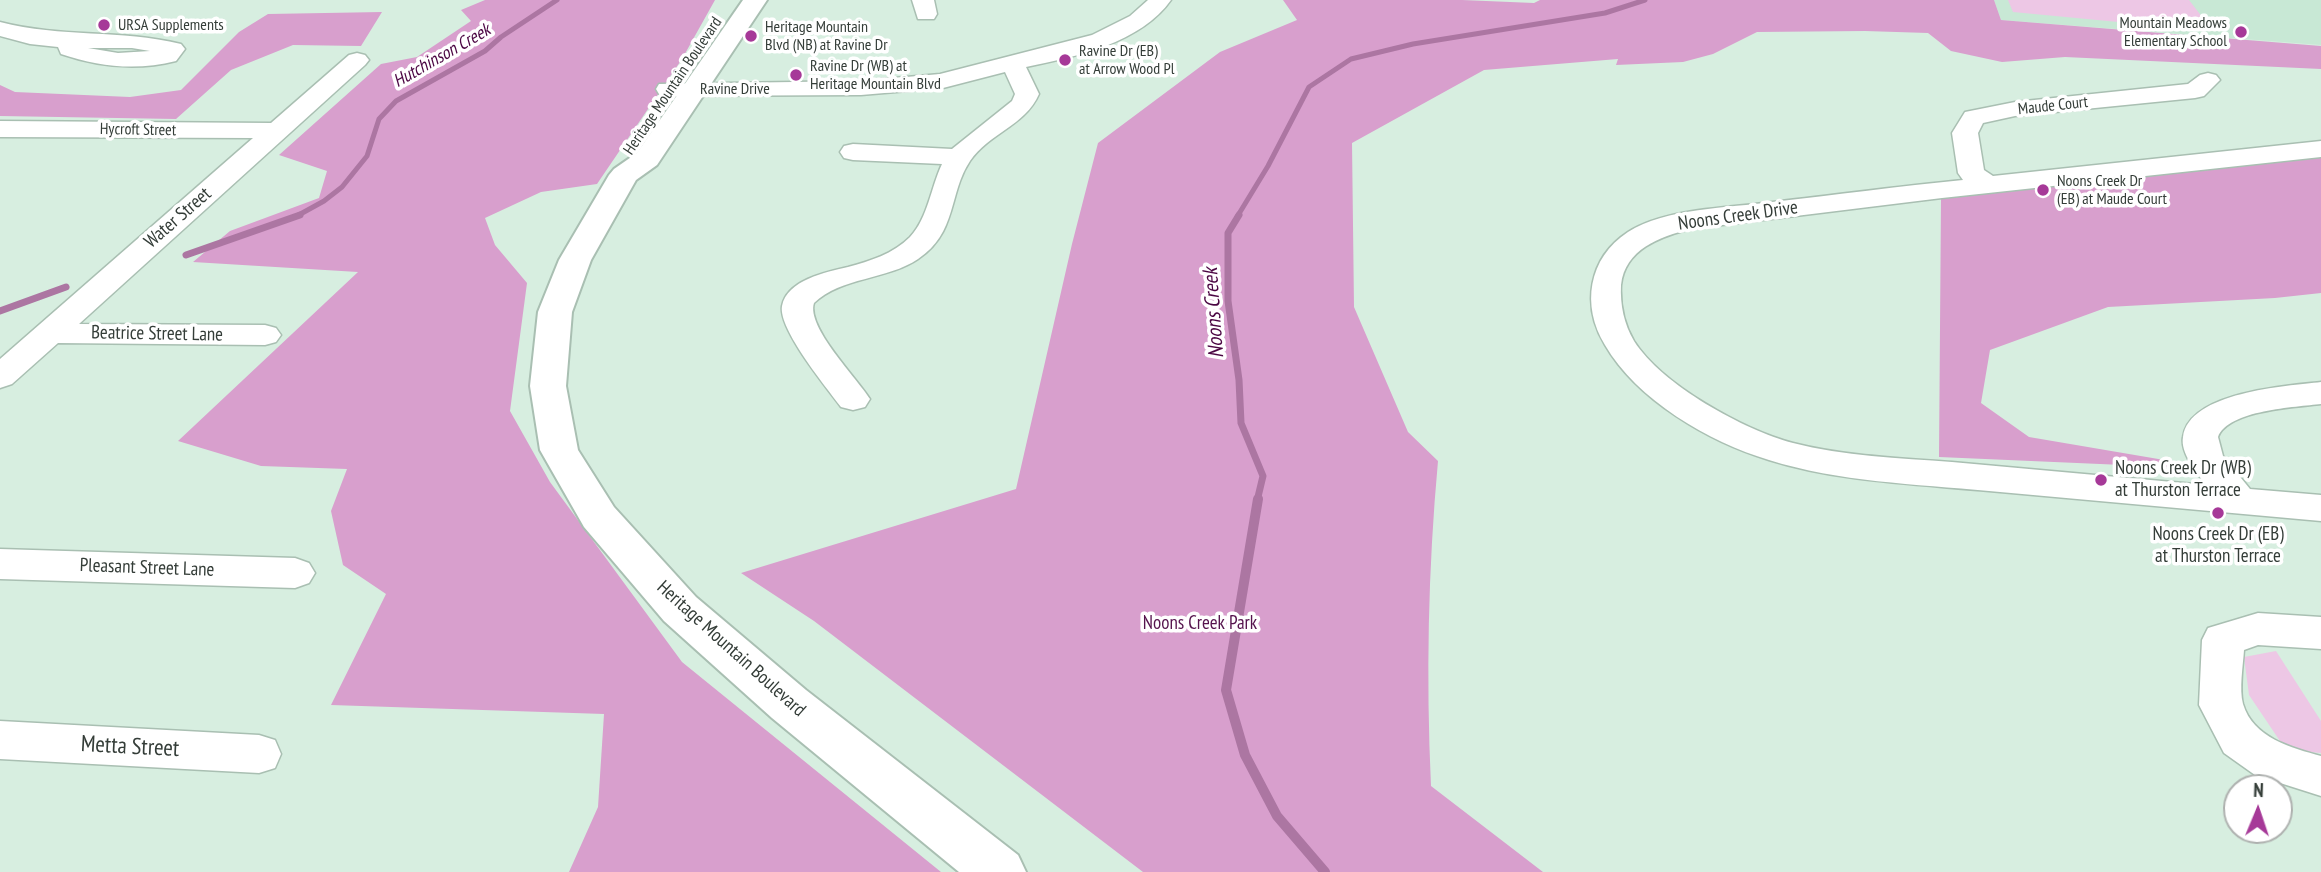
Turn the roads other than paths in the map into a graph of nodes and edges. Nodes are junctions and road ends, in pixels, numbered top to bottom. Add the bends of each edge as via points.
1 (730, 0) edge
2 (755, 0) edge
3 (1160, 0) edge
4 (0, 26) edge
5 (71, 41) dead end
6 (357, 60) dead end
7 (1013, 64) junction
8 (2208, 80) dead end
9 (686, 84) junction
10 (0, 129) edge
11 (277, 131) junction
12 (2321, 149) edge
13 (853, 152) dead end
14 (960, 157) junction
15 (1987, 186) junction
16 (49, 332) junction
17 (265, 335) dead end
18 (0, 377) edge
19 (2321, 393) edge
20 (853, 399) dead end
21 (2239, 500) junction
22 (2321, 508) edge
23 (0, 565) edge
24 (295, 573) dead end
25 (2321, 634) edge
26 (0, 740) edge
27 (259, 754) dead end
28 (2321, 776) edge
29 (999, 872) edge

1 - 9 main road, Heritage Mountain Boulevard
2 - 9 main road, Heritage Mountain Boulevard
3 - 7 street, Ravine Drive via 1115,34
4 - 5 street via 30,37
6 - 11 street, Water Street
7 - 9 street, Ravine Drive via 943,81 861,88
7 - 14 street via 1027,94 1023,105
8 - 15 street, Maude Court via 2194,91 1974,117 1965,133 1971,173
9 - 29 main road, Heritage Mountain Boulevard via 647,159 624,174 575,260 555,312 548,386 559,450 599,517 680,609 789,704
10 - 11 street, Hycroft Street
11 - 16 street, Water Street
12 - 15 street, Noons Creek Drive
13 - 14 street
14 - 20 street via 935,220 909,254 808,284 801,298 797,308 821,357
15 - 21 street, Noons Creek Drive via 1735,214 1657,230 1630,244 1613,262 1604,288 1608,317 1629,357 1648,376 1720,424 1766,446 1826,462 1896,470
16 - 17 street, Beatrice Street Lane
16 - 18 street, Water Street
19 - 21 street via 2232,408 2201,430 2208,458
21 - 22 street, Noons Creek Drive
23 - 24 street, Pleasant Street Lane
25 - 28 street via 2258,629 2222,640 2221,705 2240,740 2271,761
26 - 27 street, Metta Street

